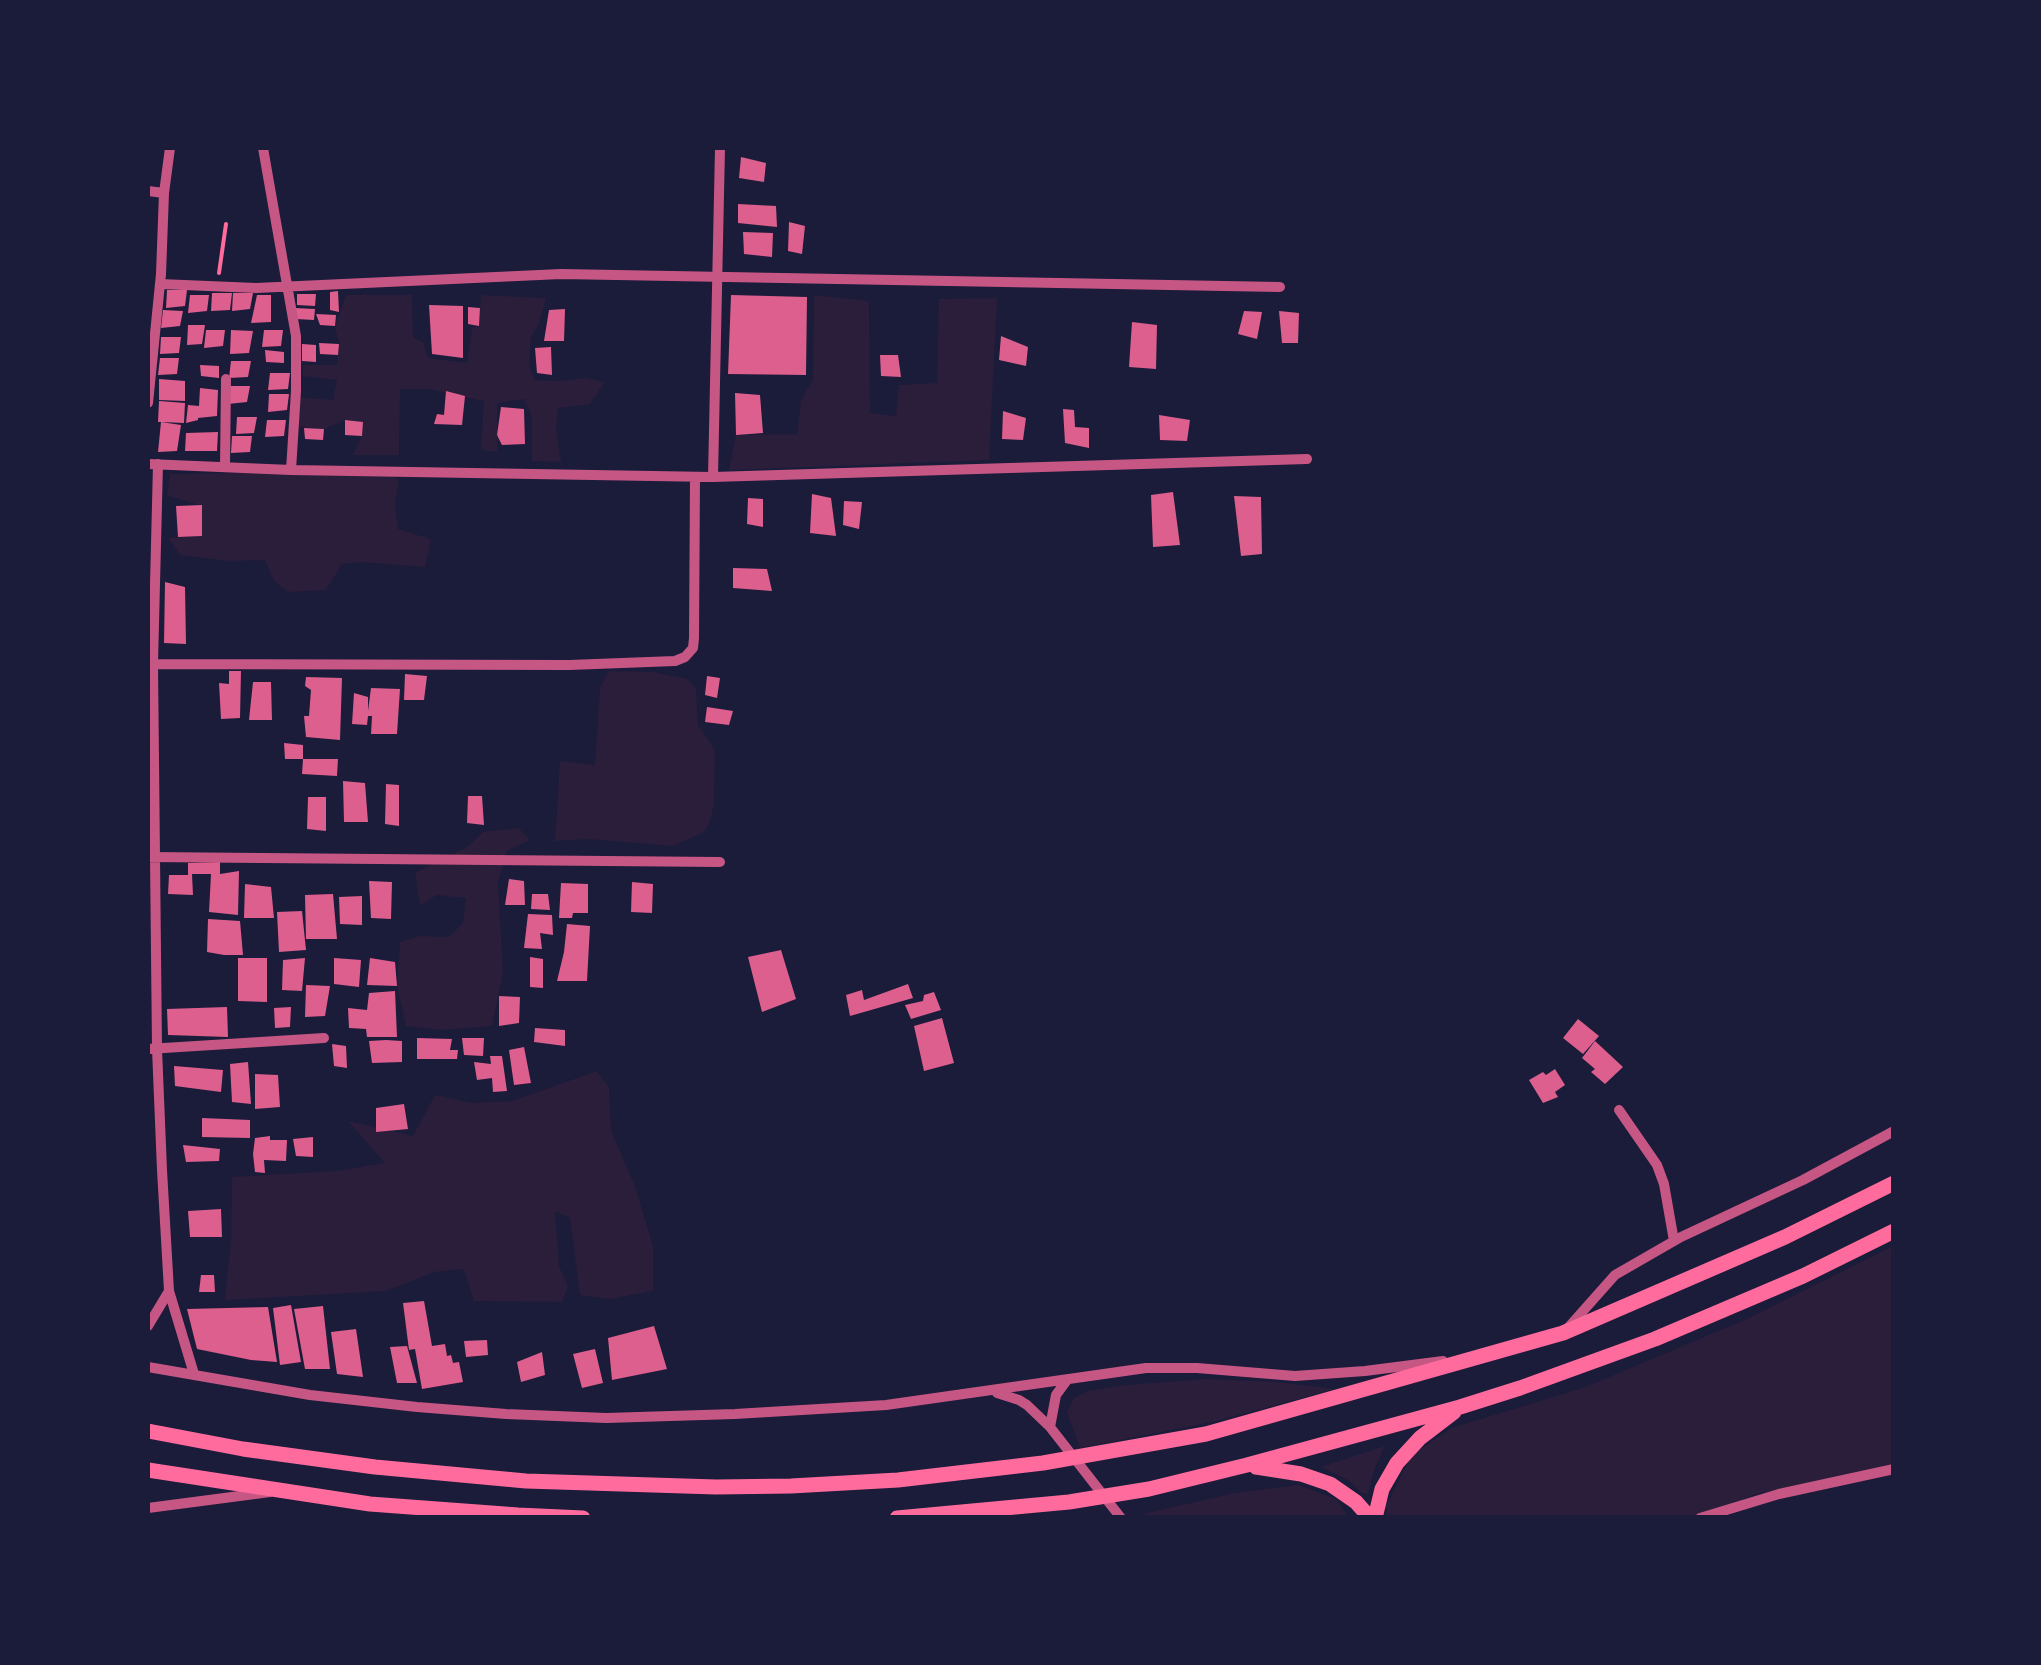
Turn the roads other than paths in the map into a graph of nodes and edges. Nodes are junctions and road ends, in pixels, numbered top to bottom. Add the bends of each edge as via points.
1 (166, 148) edge
2 (263, 148) edge
3 (720, 148) edge
4 (148, 191) edge
5 (164, 193) junction
6 (148, 271) edge
7 (717, 277) junction
8 (160, 279) junction
9 (287, 286) junction
10 (1280, 287) dead end
11 (226, 379) dead end
12 (148, 402) edge
13 (1307, 459) dead end
14 (153, 464) edge
15 (225, 467) junction
16 (292, 470) junction
17 (695, 477) junction
18 (713, 477) junction
19 (150, 664) edge
20 (151, 857) edge
21 (720, 862) dead end
22 (324, 1038) dead end
23 (152, 1049) edge
24 (1619, 1110) dead end
25 (1894, 1132) edge
26 (1894, 1184) edge
27 (1894, 1231) edge
28 (1674, 1241) junction
29 (169, 1290) junction
30 (148, 1326) edge
31 (1563, 1333) junction
32 (1484, 1356) junction
33 (148, 1367) edge
34 (194, 1374) junction
35 (1066, 1380) junction
36 (990, 1391) junction
37 (1460, 1407) junction
38 (1050, 1427) junction
39 (148, 1431) edge
40 (1248, 1465) junction
41 (1894, 1468) edge
42 (148, 1470) edge
43 (279, 1491) junction
44 (148, 1508) edge
45 (582, 1518) edge
46 (898, 1518) edge
47 (1121, 1518) edge
48 (1372, 1518) edge
49 (1700, 1518) edge

1 - 5 street
2 - 9 street
3 - 7 street
4 - 5 street
5 - 8 street
6 - 8 street
7 - 9 street via 562,274
7 - 10 street
7 - 18 street
8 - 9 street
8 - 12 street
9 - 16 street via 297,359
11 - 15 street
13 - 18 street
14 - 15 street
14 - 19 street
15 - 16 street
16 - 17 street
17 - 18 street
17 - 19 street via 694,638 690,654 675,661
19 - 20 street
20 - 21 street
20 - 23 street
22 - 23 street
23 - 29 street
24 - 28 street via 1658,1166
25 - 28 street
26 - 31 highway
27 - 37 highway via 1655,1339
28 - 31 street via 1614,1275
29 - 30 street
29 - 34 street
31 - 32 highway
32 - 35 street via 1295,1376 1146,1368
32 - 39 highway via 1206,1434 898,1480 716,1487 564,1482 376,1468
33 - 34 street
34 - 36 street via 417,1407 606,1418 886,1404
35 - 36 street
35 - 38 street
36 - 38 street via 1019,1400
37 - 40 highway
37 - 48 highway via 1397,1463
38 - 47 street
40 - 46 highway via 1069,1502
40 - 48 highway via 1330,1484
41 - 49 street
42 - 43 highway
43 - 44 street
43 - 45 highway

